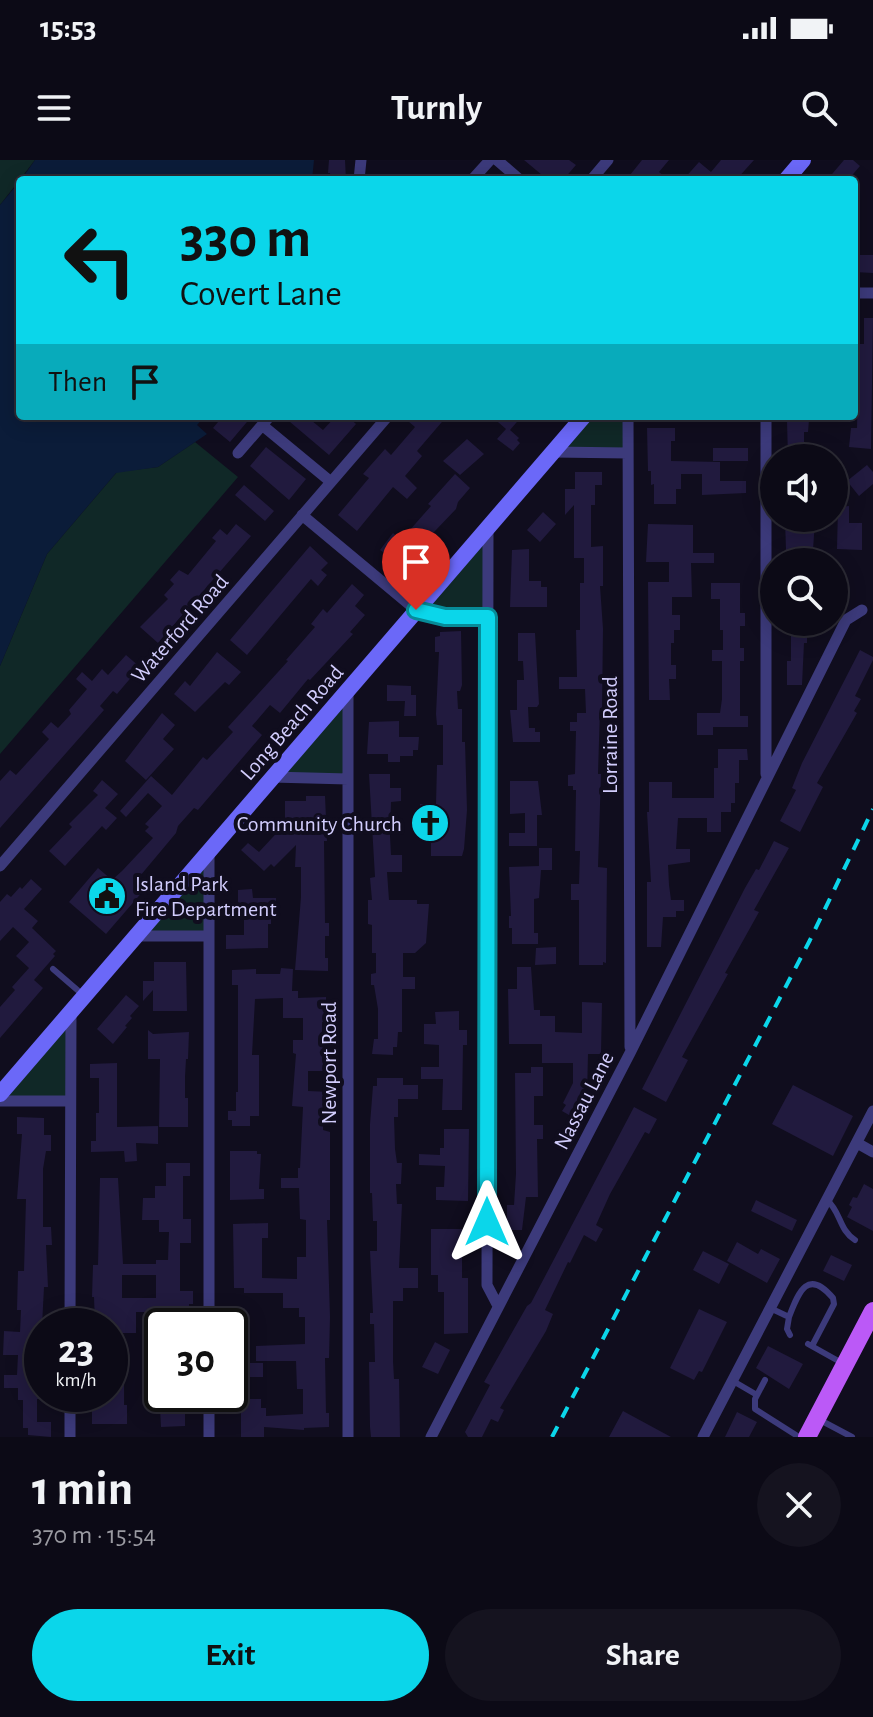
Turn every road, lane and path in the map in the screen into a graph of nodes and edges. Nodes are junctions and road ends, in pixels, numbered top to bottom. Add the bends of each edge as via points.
1 (490, 160) edge
2 (497, 160) edge
3 (608, 160) edge
4 (803, 160) edge
5 (476, 176) edge
6 (515, 176) edge
7 (594, 176) edge
8 (789, 176) edge
9 (385, 420) edge
10 (581, 420) edge
11 (628, 420) edge
12 (766, 420) edge
13 (266, 421) edge
14 (553, 452) junction
15 (238, 453) dead end
16 (628, 453) junction
17 (331, 482) junction
18 (302, 515) junction
19 (488, 529) junction
20 (416, 610) junction
21 (862, 610) dead end
22 (488, 617) junction
23 (348, 690) junction
24 (272, 777) junction
25 (348, 779) junction
26 (766, 779) junction
27 (209, 851) junction
28 (0, 866) edge
29 (136, 936) junction
30 (209, 936) junction
31 (53, 969) dead end
32 (85, 996) junction
33 (71, 1012) junction
34 (630, 1053) junction
35 (0, 1094) edge
36 (0, 1101) edge
37 (70, 1101) junction
38 (873, 1111) edge
39 (857, 1143) junction
40 (873, 1152) edge
41 (827, 1200) junction
42 (855, 1240) dead end
43 (498, 1306) junction
44 (70, 1308) edge
45 (209, 1308) edge
46 (770, 1308) junction
47 (873, 1311) edge
48 (789, 1317) junction
49 (790, 1335) dead end
50 (845, 1364) junction
51 (765, 1380) dead end
52 (732, 1381) junction
53 (757, 1395) junction
54 (70, 1412) edge
55 (209, 1412) edge
56 (817, 1418) junction
57 (843, 1435) edge
58 (70, 1437) edge
59 (209, 1437) edge
60 (348, 1437) edge
61 (431, 1437) edge
62 (703, 1437) edge
63 (799, 1437) edge
64 (807, 1437) edge
65 (852, 1437) edge

1 - 5 street
2 - 6 street
3 - 7 street
4 - 8 main road
9 - 17 street, Waterford Road
10 - 14 main road, Long Beach Road
11 - 16 street, Lorraine Road
12 - 26 street
13 - 15 street
13 - 17 street
14 - 16 street
14 - 19 main road, Long Beach Road
16 - 34 street, Lorraine Road
17 - 18 street, Waterford Road
18 - 20 street
18 - 28 street, Waterford Road
19 - 20 main road, Long Beach Road
19 - 22 street
20 - 22 street via 445,617
20 - 23 main road, Long Beach Road
21 - 26 street, Nassau Lane via 846,620
22 - 43 street via 487,1285
23 - 24 main road, Long Beach Road
23 - 25 street, Newport Road
24 - 25 street
24 - 27 main road, Long Beach Road
25 - 60 street, Newport Road
26 - 34 street, Nassau Lane
27 - 29 main road, Long Beach Road
27 - 30 street
29 - 30 street
29 - 32 main road, Long Beach Road
30 - 45 street
31 - 32 lane
32 - 33 main road, Long Beach Road
33 - 35 main road, Long Beach Road
33 - 37 street
34 - 43 street, Nassau Lane
36 - 37 street
37 - 44 street
38 - 39 street
39 - 40 street
39 - 41 street
41 - 42 lane
41 - 46 street
43 - 61 street, Nassau Lane
46 - 48 lane
46 - 52 street
47 - 50 main road
48 - 49 lane
48 - 50 lane via 804,1286 811,1284 833,1298 810,1345
50 - 56 main road
51 - 53 lane
52 - 53 lane
52 - 62 street
53 - 63 lane via 755,1409
54 - 58 street
55 - 59 street
56 - 57 lane
56 - 64 main road
57 - 65 lane

